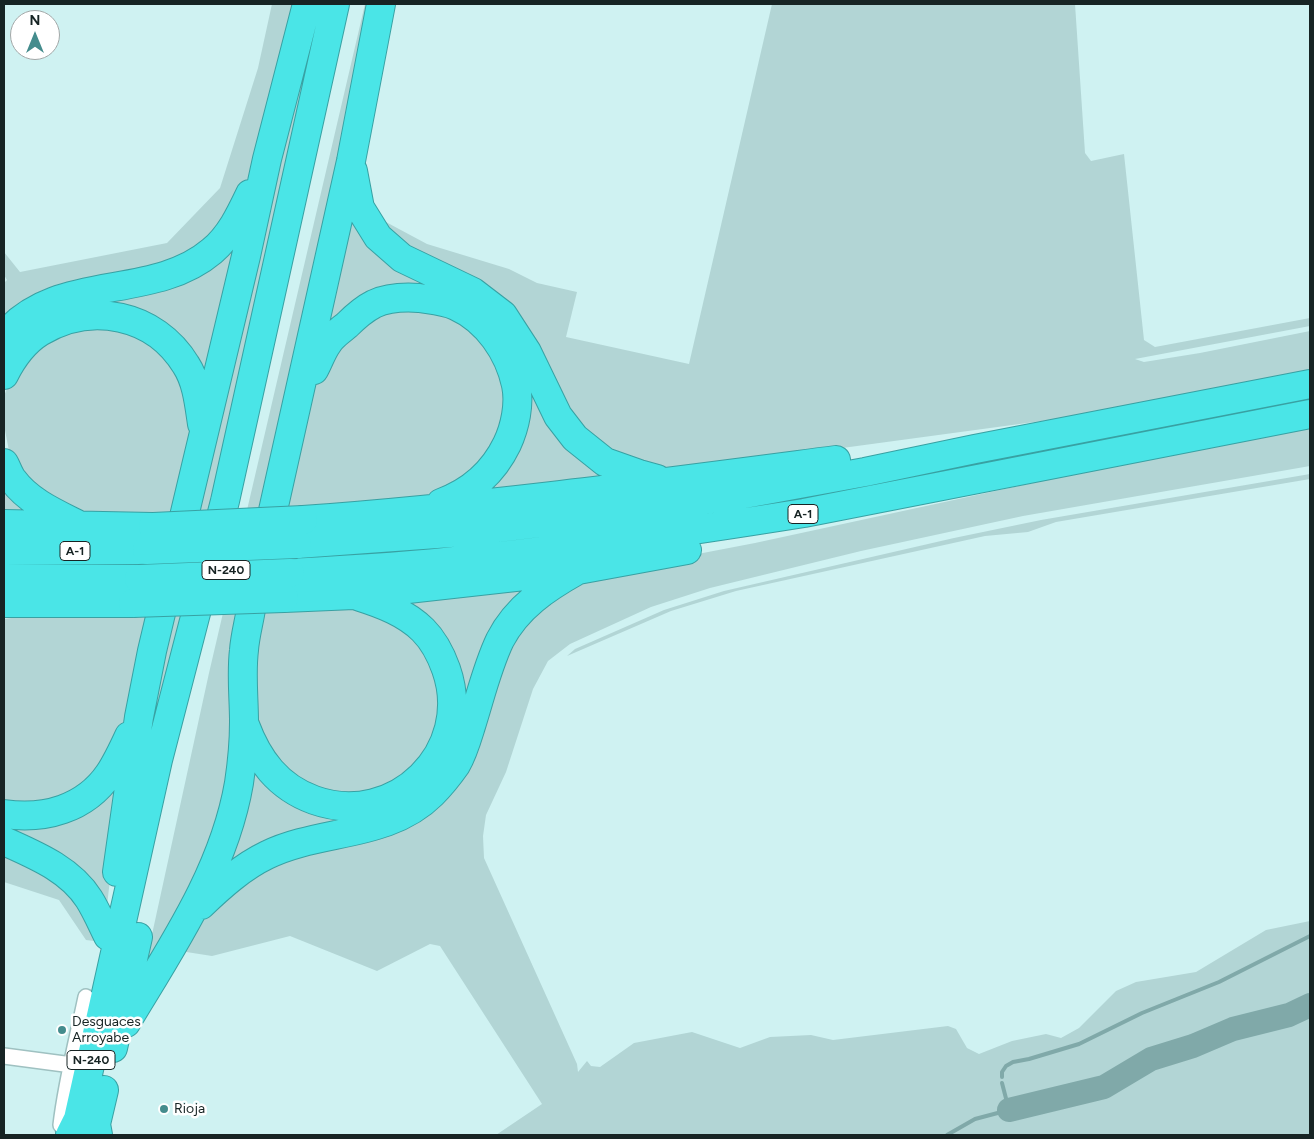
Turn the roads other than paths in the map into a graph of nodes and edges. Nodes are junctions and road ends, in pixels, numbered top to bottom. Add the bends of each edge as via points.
1 (307, 4) edge
2 (335, 4) edge
3 (354, 4) edge
4 (381, 4) edge
5 (267, 159) junction
6 (351, 161) junction
7 (4, 336) edge
8 (4, 375) edge
9 (1310, 384) edge
10 (298, 403) junction
11 (1310, 414) edge
12 (203, 435) junction
13 (975, 449) junction
14 (4, 463) edge
15 (669, 481) junction
16 (422, 510) junction
17 (804, 513) junction
18 (4, 524) edge
19 (83, 526) junction
20 (300, 532) junction
21 (150, 539) junction
22 (4, 551) edge
23 (578, 570) junction
24 (4, 579) edge
25 (287, 586) junction
26 (136, 591) junction
27 (354, 595) junction
28 (11, 606) edge
29 (139, 717) junction
30 (244, 723) junction
31 (4, 814) edge
32 (4, 841) edge
33 (189, 917) junction
34 (108, 936) junction
35 (97, 990) junction
36 (114, 1045) junction
37 (4, 1056) edge
38 (72, 1065) junction
39 (70, 1135) edge
40 (98, 1135) edge

1 - 5 highway
2 - 35 highway, N-240 via 225,501 158,760 129,895
3 - 36 highway, N-240 via 242,503 176,770
4 - 6 highway
5 - 7 highway via 229,234 196,262 159,277 65,297 42,306 11,327
5 - 12 highway
6 - 10 highway
6 - 15 highway via 360,208 378,237 402,258 473,292 503,315 527,352 558,416 575,438 605,462
8 - 12 highway via 23,347 40,332 64,321 101,314 144,324 174,348 188,367 195,385
9 - 13 highway, A-1
10 - 16 highway via 328,342 360,312 376,304 405,297 430,300 456,306 481,322 498,342 516,386 517,408 511,434 502,454 485,476 458,496
10 - 30 highway via 251,609 244,651
11 - 17 highway, A-1
12 - 29 highway
13 - 15 highway via 888,453
13 - 20 highway, A-1 via 739,495 614,514 464,532
14 - 19 highway via 13,480 30,497 52,512
15 - 16 highway
16 - 20 highway
17 - 23 highway via 768,532
17 - 25 highway, A-1 via 617,542 462,560
18 - 19 highway
19 - 21 highway
20 - 21 highway, bridge
21 - 22 highway, A-1
23 - 27 highway
23 - 33 highway via 532,599 500,640 464,749 430,796 392,820 302,842 268,854 221,886
24 - 26 highway, A-1
25 - 26 highway, bridge
25 - 27 highway
26 - 28 highway
27 - 30 highway via 378,602 409,619 424,631 442,660 451,695 449,730 435,761 425,773 388,800 355,807 322,803 307,798 277,778 253,747
29 - 31 highway via 109,774 80,801 39,816
29 - 34 highway
30 - 33 highway via 233,810 215,862
32 - 34 highway via 63,871 78,884
33 - 36 highway
34 - 35 highway
35 - 38 street
35 - 39 highway, N-240 via 78,1119
36 - 40 highway, N-240 via 96,1124
37 - 38 street
38 - 39 street via 61,1125

